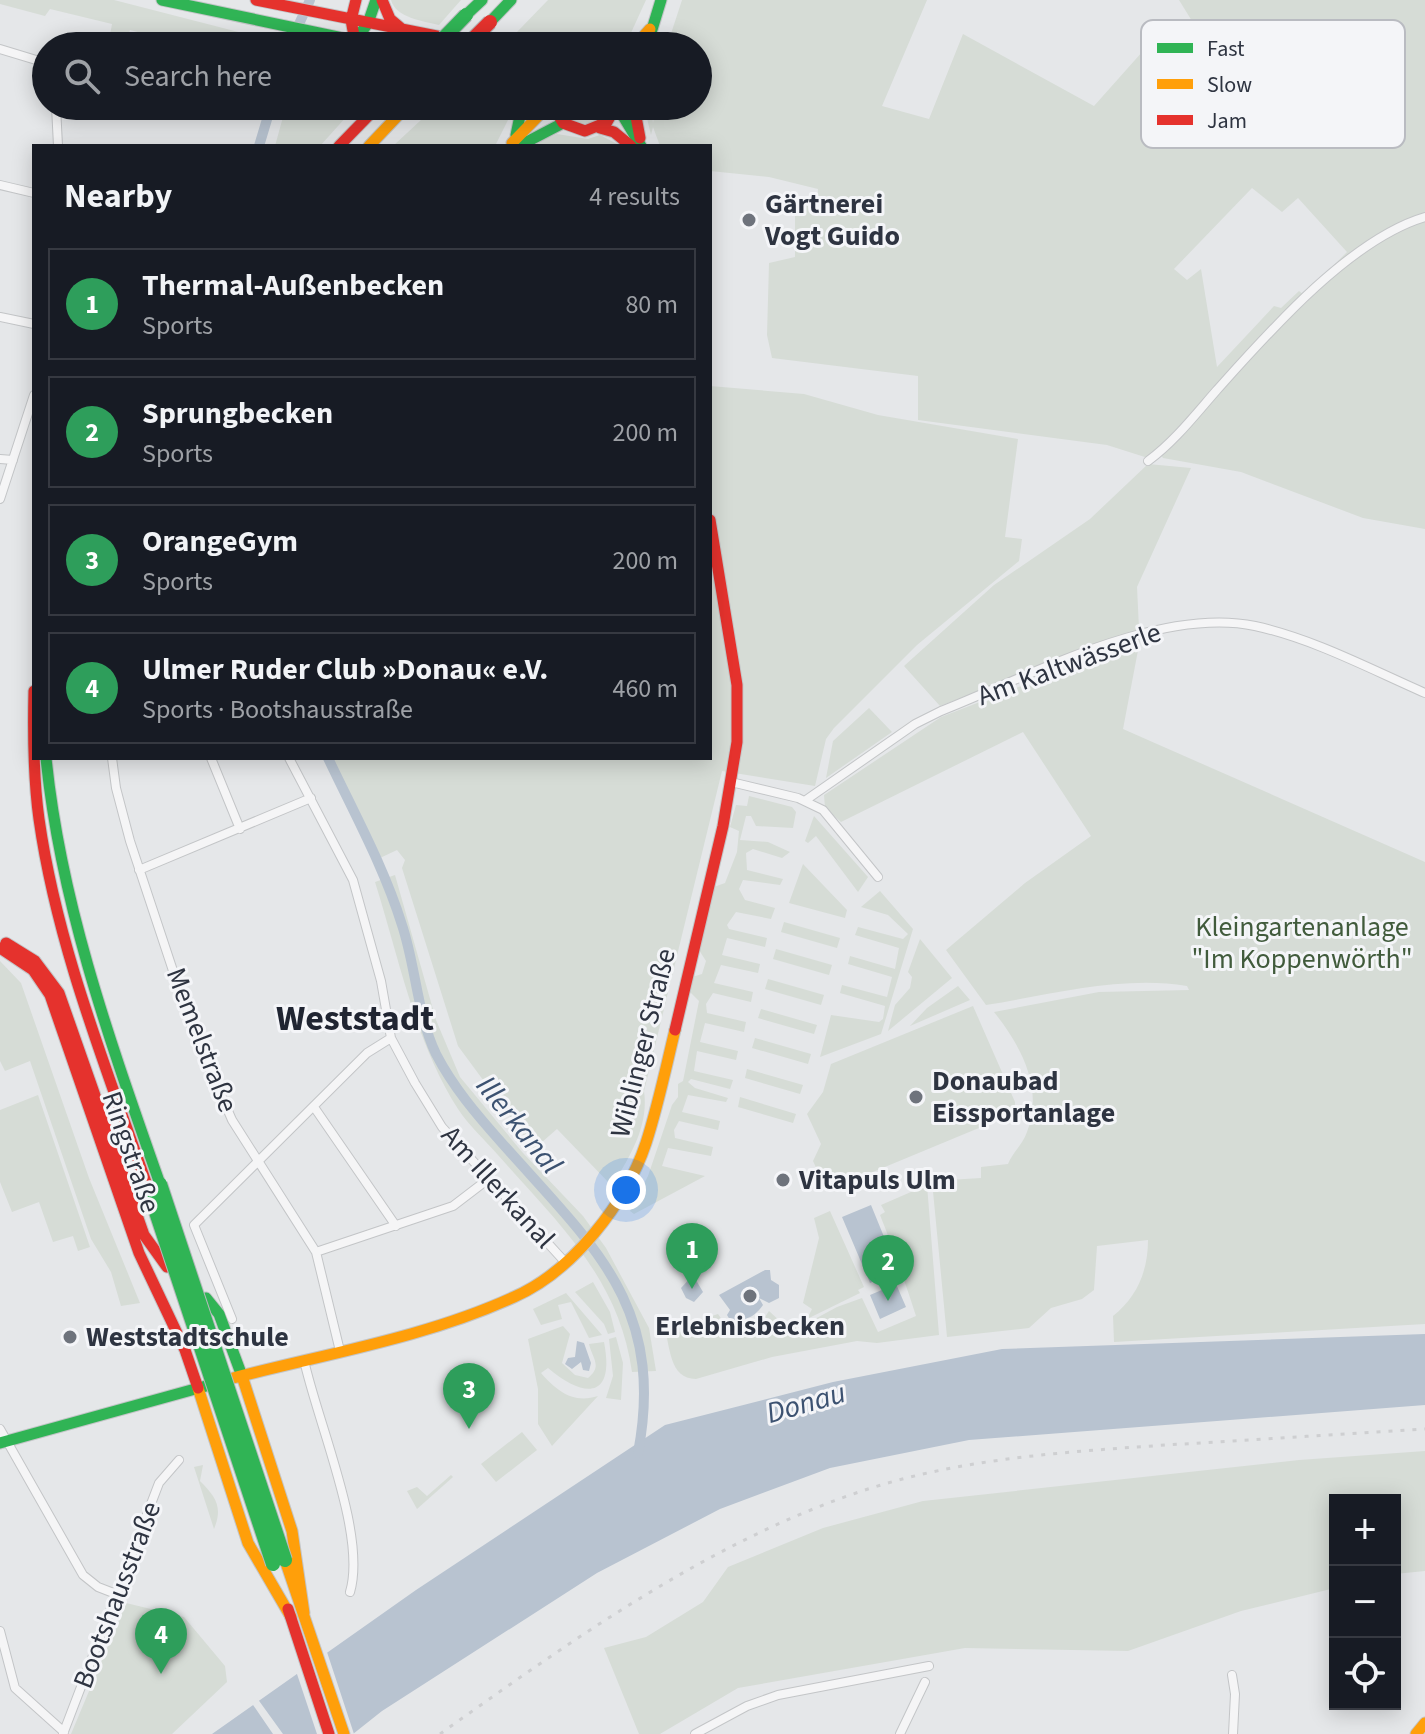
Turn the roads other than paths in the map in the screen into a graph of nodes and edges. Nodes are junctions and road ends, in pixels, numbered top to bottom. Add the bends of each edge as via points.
1 (162, 0) edge
2 (256, 0) edge
3 (356, 0) edge
4 (379, 0) edge
5 (482, 0) edge
6 (511, 0) edge
7 (661, 0) edge
8 (351, 20) junction
9 (368, 23) junction
10 (653, 26) junction
11 (403, 30) junction
12 (313, 32) edge
13 (353, 32) edge
14 (362, 32) edge
15 (414, 32) edge
16 (450, 32) edge
17 (480, 32) edge
18 (648, 32) edge
19 (651, 32) edge
20 (0, 49) edge
21 (32, 59) edge
22 (57, 120) edge
23 (364, 120) edge
24 (394, 120) joint
25 (520, 120) edge
26 (537, 120) edge
27 (561, 120) edge
28 (606, 120) edge
29 (625, 120) edge
30 (636, 120) edge
31 (563, 123) junction
32 (600, 128) junction
33 (58, 144) edge
34 (341, 144) edge
35 (371, 144) edge
36 (379, 144) edge
37 (513, 144) edge
38 (514, 144) edge
39 (515, 144) edge
40 (629, 144) edge
41 (640, 144) edge
42 (641, 144) edge
43 (0, 185) edge
44 (32, 193) edge
45 (1425, 217) edge
46 (0, 317) edge
47 (32, 324) edge
48 (32, 401) edge
49 (0, 459) edge
50 (13, 460) junction
51 (1148, 461) dead end
52 (0, 499) edge
53 (712, 532) edge
54 (1425, 693) edge
55 (33, 760) edge
56 (46, 760) edge
57 (112, 760) edge
58 (212, 760) edge
59 (290, 760) edge
60 (731, 782) junction
61 (311, 798) junction
62 (806, 800) junction
63 (240, 829) junction
64 (139, 870) junction
65 (878, 877) dead end
66 (0, 940) edge
67 (0, 948) edge
68 (391, 1038) junction
69 (314, 1107) junction
70 (258, 1163) junction
71 (487, 1180) junction
72 (154, 1186) junction
73 (396, 1226) junction
74 (316, 1252) junction
75 (570, 1258) junction
76 (167, 1267) dead end
77 (206, 1298) dead end
78 (232, 1319) dead end
79 (340, 1351) junction
80 (304, 1360) junction
81 (237, 1377) junction
82 (202, 1387) junction
83 (2, 1438) edge
84 (179, 1460) dead end
85 (350, 1592) dead end
86 (116, 1594) junction
87 (298, 1615) junction
88 (0, 1631) edge
89 (929, 1666) dead end
90 (1232, 1675) dead end
91 (925, 1682) dead end
92 (1425, 1723) edge
93 (64, 1733) edge
94 (329, 1734) edge
95 (344, 1734) edge
96 (695, 1734) edge
97 (900, 1734) edge
98 (1233, 1734) edge
99 (1416, 1734) edge

1 - 12 main road
2 - 8 main road
3 - 8 main road
4 - 9 main road
4 - 11 main road
5 - 16 main road, bridge
6 - 17 main road, bridge
7 - 10 main road
8 - 9 main road
8 - 13 main road
9 - 11 main road
9 - 14 main road
10 - 18 main road
10 - 19 main road
11 - 15 main road
20 - 21 street
22 - 33 street
23 - 34 main road
24 - 35 main road
24 - 36 main road
25 - 37 main road
26 - 38 main road
27 - 31 main road
28 - 32 main road
29 - 41 main road
30 - 42 main road
31 - 32 main road via 577,131
31 - 39 main road
32 - 40 main road
43 - 44 street
45 - 51 street via 1375,240 1328,278
46 - 47 street
48 - 50 street
49 - 50 street
50 - 52 street
53 - 60 main road, Wiblinger Straße via 737,685
54 - 62 street, Am Kaltwässerle via 1294,636 1251,626 1183,625 1125,638 941,711
55 - 72 main road via 42,841 60,921
56 - 72 main road via 54,833 72,910
57 - 64 street, Memelstraße
58 - 63 street
59 - 61 street, Am Illerkanal
60 - 62 street
60 - 75 main road, Wiblinger Straße via 651,1128 629,1181
61 - 63 street
61 - 68 street, Am Illerkanal via 353,880
62 - 65 street via 823,810
63 - 64 street
64 - 70 street, Memelstraße via 213,1080
66 - 76 main road, Ringstraße via 35,961 59,993 144,1235
67 - 82 main road, Ringstraße via 33,970 50,995 139,1253
68 - 69 street via 367,1053
68 - 71 street, Am Illerkanal via 442,1127
69 - 70 street
69 - 73 street
70 - 74 street, Memelstraße
70 - 78 street via 194,1225
71 - 73 street via 453,1206
71 - 75 street, Am Illerkanal
72 - 87 main road, bridge
73 - 74 street
74 - 79 street, Memelstraße
75 - 79 main road, Wiblinger Straße via 515,1297 485,1310
77 - 81 main road via 219,1314
79 - 80 main road, Wiblinger Straße
80 - 81 main road, Wiblinger Straße
80 - 85 street via 347,1519 355,1565
81 - 87 main road via 292,1531
82 - 83 main road
82 - 87 main road, Ringstraße via 248,1543
83 - 86 street via 83,1575
84 - 86 street, Bootshausstraße via 159,1483
86 - 93 street, Bootshausstraße
87 - 94 main road
87 - 95 main road
88 - 93 street via 15,1688
89 - 96 street via 778,1695
90 - 98 street
91 - 97 street
92 - 99 main road

